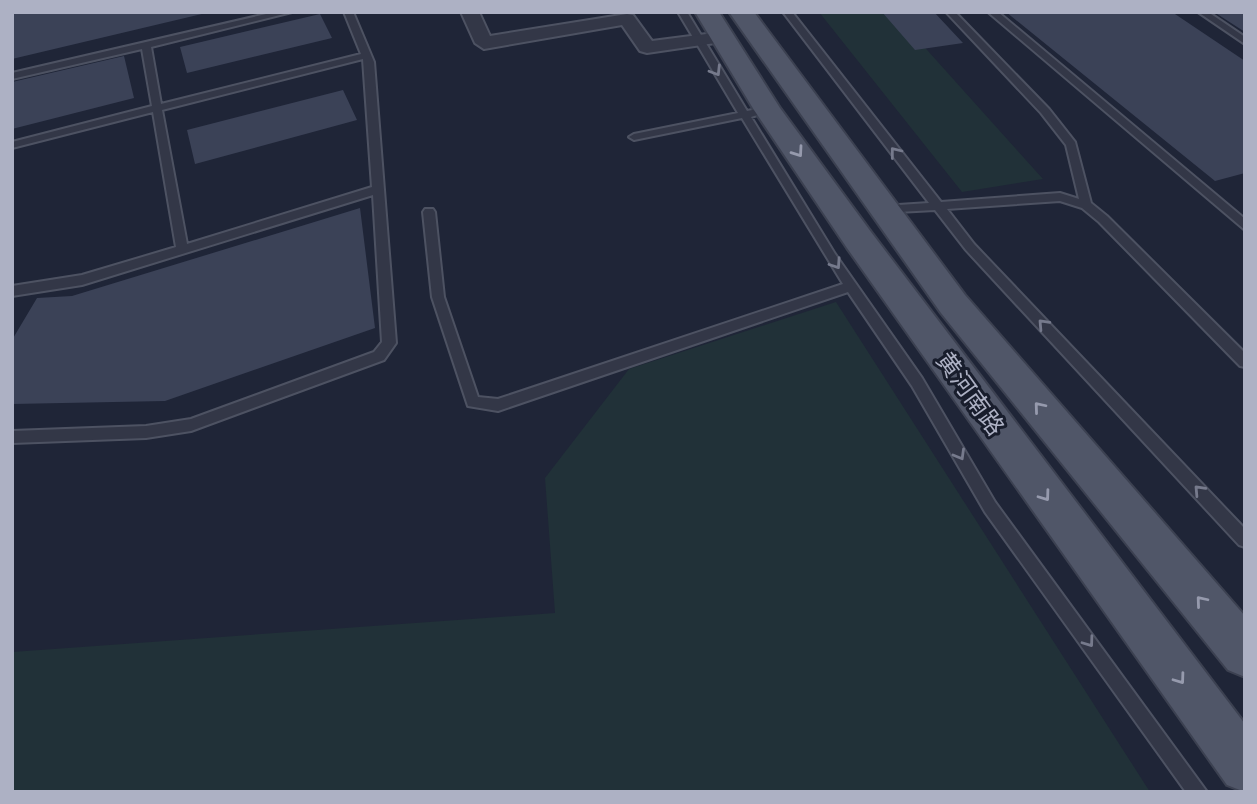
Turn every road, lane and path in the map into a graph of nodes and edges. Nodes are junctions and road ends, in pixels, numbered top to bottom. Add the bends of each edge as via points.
1 (288, 12) edge
2 (348, 12) edge
3 (470, 12) edge
4 (682, 12) edge
5 (787, 12) edge
6 (950, 12) edge
7 (992, 12) edge
8 (1202, 12) edge
9 (717, 25) edge
10 (1245, 41) edge
11 (146, 45) junction
12 (366, 55) junction
13 (12, 76) edge
14 (157, 108) junction
15 (756, 113) junction
16 (634, 138) dead end
17 (12, 145) edge
18 (379, 189) junction
19 (1086, 205) junction
20 (937, 206) junction
21 (881, 210) junction
22 (429, 212) dead end
23 (1245, 226) edge
24 (182, 249) junction
25 (850, 286) junction
26 (12, 291) edge
27 (1245, 362) edge
28 (12, 437) edge
29 (1245, 540) edge
30 (1245, 653) edge
31 (1245, 767) edge
32 (1198, 792) edge

1 - 11 lane
2 - 12 lane
3 - 9 street via 484,43 627,19 647,47
4 - 9 lane
20 -> 5 lane
6 - 19 lane via 1071,144
7 - 23 lane
8 - 10 lane
9 -> 15 main road, 黄河南路
9 - 21 main road, 黄河南路
11 - 13 lane
11 - 14 lane
12 - 14 lane
12 - 18 lane
14 - 17 lane
14 - 24 lane
15 - 16 lane
15 -> 25 lane
15 -> 31 main road, 黄河南路
18 - 24 lane
18 - 28 lane via 390,327 389,343 379,356 191,425 146,432
19 - 20 lane via 1060,197
19 - 27 lane
20 - 21 lane
29 -> 20 lane via 970,247
30 -> 21 main road, 黄河南路 via 953,304
22 - 25 lane via 438,297 474,402 498,405
24 - 26 lane via 82,280
25 -> 32 lane via 917,382 990,507

